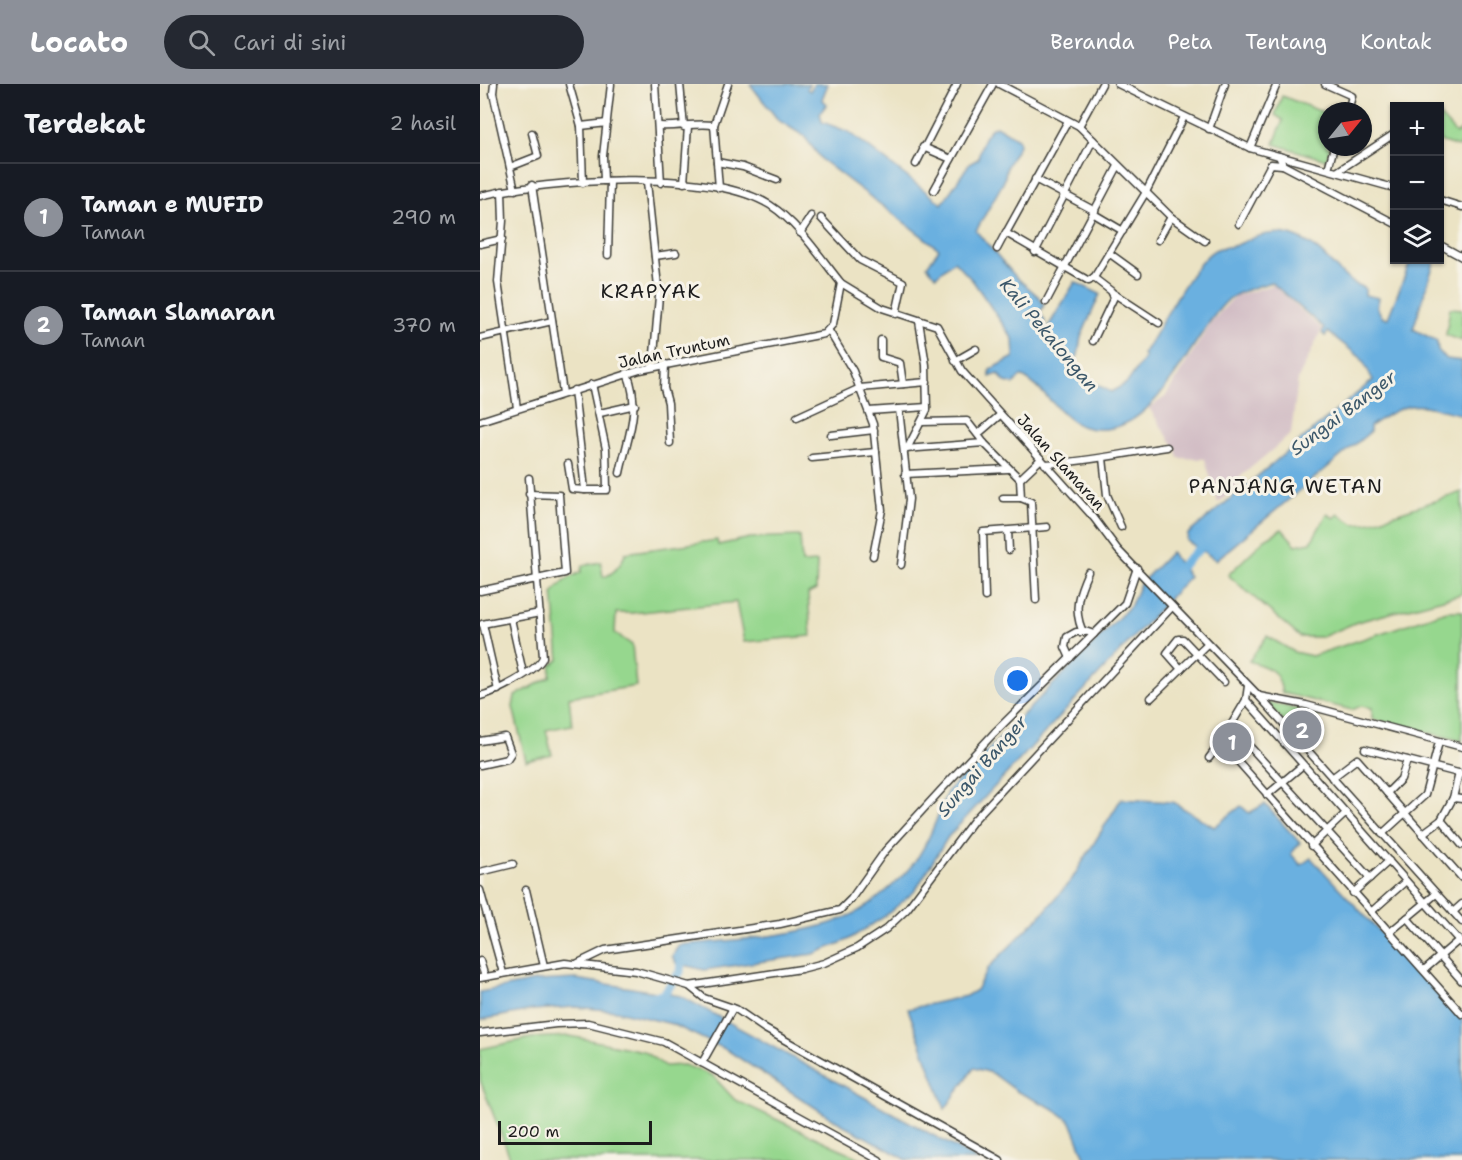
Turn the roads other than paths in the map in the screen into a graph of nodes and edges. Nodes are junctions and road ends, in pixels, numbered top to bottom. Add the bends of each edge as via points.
1 (494, 84) edge
2 (569, 84) edge
3 (611, 84) edge
4 (656, 84) edge
5 (680, 84) edge
6 (728, 84) edge
7 (957, 84) edge
8 (993, 84) edge
9 (999, 84) edge
10 (1102, 84) edge
11 (1118, 84) edge
12 (1225, 84) edge
13 (1277, 84) edge
14 (1325, 84) edge
15 (1350, 102) edge
16 (1184, 117) junction
17 (1068, 121) junction
18 (607, 123) junction
19 (714, 125) junction
20 (581, 126) junction
21 (659, 126) junction
22 (686, 126) junction
23 (1079, 126) junction
24 (1209, 129) junction
25 (532, 133) dead end
26 (1390, 137) edge
27 (1093, 140) junction
28 (923, 147) junction
29 (1250, 148) junction
30 (1279, 156) junction
31 (1332, 156) edge
32 (951, 159) junction
33 (717, 162) junction
34 (916, 164) dead end
35 (1283, 165) junction
36 (1118, 166) junction
37 (510, 167) junction
38 (1328, 169) junction
39 (1338, 171) junction
40 (1035, 179) junction
41 (777, 180) dead end
42 (607, 181) junction
43 (647, 182) junction
44 (583, 183) junction
45 (661, 183) junction
46 (684, 183) junction
47 (532, 185) junction
48 (1390, 187) edge
49 (719, 188) junction
50 (515, 190) junction
51 (934, 190) dead end
52 (502, 191) junction
53 (1146, 192) junction
54 (480, 195) edge
55 (1065, 195) junction
56 (1444, 201) edge
57 (1462, 207) edge
58 (1095, 212) junction
59 (811, 216) dead end
60 (1171, 217) junction
61 (821, 218) dead end
62 (1390, 220) edge
63 (1239, 224) dead end
64 (1123, 231) junction
65 (1006, 232) junction
66 (800, 233) junction
67 (502, 239) junction
68 (1158, 240) dead end
69 (1205, 241) dead end
70 (480, 244) edge
71 (1444, 247) edge
72 (996, 249) dead end
73 (1035, 252) junction
74 (1109, 253) junction
75 (676, 254) dead end
76 (608, 255) dead end
77 (655, 256) junction
78 (1462, 257) edge
79 (1066, 268) junction
80 (1138, 274) dead end
81 (1094, 278) junction
82 (841, 283) junction
83 (1113, 292) junction
84 (1046, 302) dead end
85 (896, 314) junction
86 (552, 321) junction
87 (919, 321) junction
88 (1159, 323) dead end
89 (829, 331) junction
90 (505, 332) junction
91 (480, 338) edge
92 (881, 340) dead end
93 (1093, 341) dead end
94 (976, 349) dead end
95 (956, 361) junction
96 (665, 364) junction
97 (653, 366) junction
98 (627, 373) junction
99 (927, 381) junction
100 (592, 384) junction
101 (903, 384) junction
102 (860, 388) junction
103 (574, 390) junction
104 (563, 393) junction
105 (635, 405) junction
106 (927, 407) junction
107 (517, 408) junction
108 (899, 409) junction
109 (869, 411) junction
110 (600, 413) junction
111 (1000, 415) junction
112 (797, 417) dead end
113 (480, 421) edge
114 (922, 422) junction
115 (874, 430) junction
116 (978, 434) junction
117 (831, 435) dead end
118 (670, 443) dead end
119 (984, 443) junction
120 (1167, 447) dead end
121 (905, 449) junction
122 (876, 452) junction
123 (812, 458) dead end
124 (1102, 458) junction
125 (1043, 462) junction
126 (568, 464) dead end
127 (1008, 469) junction
128 (620, 473) dead end
129 (905, 474) junction
130 (529, 478) dead end
131 (1020, 479) junction
132 (585, 490) junction
133 (530, 494) junction
134 (1003, 498) dead end
135 (1021, 498) junction
136 (1047, 527) dead end
137 (1121, 527) dead end
138 (1033, 528) junction
139 (1008, 531) junction
140 (1009, 550) dead end
141 (873, 556) dead end
142 (901, 566) dead end
143 (1139, 571) junction
144 (1088, 572) dead end
145 (537, 580) junction
146 (480, 591) edge
147 (985, 597) dead end
148 (1036, 600) dead end
149 (1170, 605) junction
150 (540, 613) junction
151 (511, 619) junction
152 (482, 624) edge
153 (1085, 632) junction
154 (1094, 634) junction
155 (1207, 644) junction
156 (1197, 653) junction
157 (1070, 658) junction
158 (1181, 669) junction
159 (523, 673) junction
160 (1224, 682) dead end
161 (1248, 686) junction
162 (498, 690) junction
163 (1258, 695) junction
164 (480, 696) edge
165 (1151, 698) dead end
166 (1246, 700) junction
167 (1232, 727) junction
168 (480, 741) edge
169 (1221, 742) junction
170 (1439, 742) junction
171 (1462, 747) edge
172 (1365, 749) dead end
173 (1209, 758) dead end
174 (1407, 760) junction
175 (480, 765) edge
176 (1303, 765) junction
177 (1432, 766) junction
178 (1461, 773) edge
179 (1332, 778) junction
180 (1282, 783) junction
181 (1387, 793) junction
182 (1267, 795) junction
183 (1453, 798) junction
184 (1462, 799) edge
185 (1346, 813) junction
186 (1405, 814) junction
187 (1441, 820) junction
188 (1328, 830) junction
189 (1382, 834) junction
190 (1422, 834) junction
191 (1462, 845) edge
192 (1311, 846) junction
193 (1389, 861) junction
194 (513, 864) dead end
195 (480, 872) edge
196 (1371, 878) junction
197 (1462, 878) edge
198 (1406, 880) junction
199 (480, 890) edge
200 (526, 890) dead end
201 (1353, 893) junction
202 (1436, 894) junction
203 (1425, 903) junction
204 (1462, 904) edge
205 (1371, 912) junction
206 (1453, 912) junction
207 (1407, 918) junction
208 (1462, 922) edge
209 (1390, 932) junction
210 (1460, 942) edge
211 (1440, 956) junction
212 (480, 961) edge
213 (577, 964) junction
214 (544, 966) junction
215 (1424, 970) junction
216 (503, 973) junction
217 (482, 978) edge
218 (1462, 981) edge
219 (686, 986) junction
220 (733, 1009) junction
221 (1462, 1014) edge
222 (480, 1033) edge
223 (703, 1062) junction
224 (879, 1160) edge
225 (1000, 1160) edge

1 - 37 street
2 - 20 street
3 - 18 street
4 - 21 street
5 - 22 street
6 - 19 street
7 - 28 street
8 - 32 street
9 - 17 street
10 - 23 street
11 - 16 street
12 - 24 street
13 - 29 street
14 - 15 street via 1352,96
16 - 24 street
16 - 53 street
17 - 23 street
17 - 40 street
18 - 20 street
18 - 42 street via 603,156
19 - 22 street
19 - 33 street
20 - 44 street
21 - 22 street
21 - 45 street
22 - 46 street
23 - 27 street
24 - 29 street
25 - 37 street via 538,156
26 - 39 street
27 - 36 street
27 - 55 street
28 - 32 street
28 - 34 street
29 - 30 street
30 - 35 street
30 - 38 street
31 - 38 street
32 - 51 street
33 - 41 street
33 - 49 street
35 - 62 street
35 - 63 street via 1271,164
36 - 53 street
36 - 58 street
37 - 50 street
38 - 39 street
39 - 48 street
40 - 55 street
40 - 65 street
42 - 43 street, Jalan Slamaran
42 - 44 street, Jalan Slamaran
42 - 76 street
43 - 45 street, Jalan Slamaran
43 - 77 street
44 - 47 street, Jalan Slamaran
45 - 46 street, Jalan Slamaran
46 - 49 street, Jalan Slamaran
47 - 50 street, Jalan Slamaran
47 - 86 street
49 - 66 street, Jalan Slamaran via 770,205
50 - 52 street, Jalan Slamaran
52 - 54 street, Jalan Slamaran
52 - 67 street
53 - 60 street
53 - 64 street
55 - 58 street
55 - 73 street
56 - 57 street
58 - 64 street
58 - 79 street
59 - 66 street
60 - 68 street
60 - 69 street
61 - 85 street via 860,260 903,282
64 - 74 street
65 - 72 street
65 - 73 street
66 - 82 street, Jalan Slamaran
67 - 70 street
67 - 90 street via 498,282
71 - 78 street
73 - 79 street
74 - 80 street
74 - 81 street
75 - 77 street
77 - 97 street via 659,296
79 - 81 street via 1089,281
79 - 84 street
81 - 83 street
82 - 85 street, Jalan Slamaran
82 - 89 street
83 - 88 street
83 - 93 street via 1114,299
85 - 87 street, Jalan Slamaran
86 - 90 street
86 - 104 street
87 - 95 street, Jalan Slamaran via 935,324 941,330
87 - 99 street
89 - 96 street, Jalan Truntum via 801,340
89 - 102 street
90 - 91 street
90 - 107 street
92 - 101 street via 880,357 900,363
94 - 95 street
95 - 111 street, Jalan Slamaran
96 - 97 street, Jalan Truntum
96 - 118 street
97 - 98 street, Jalan Truntum
98 - 100 street, Jalan Truntum
98 - 105 street
99 - 101 street
99 - 106 street
100 - 103 street, Jalan Truntum
100 - 110 street
101 - 102 street
102 - 109 street
102 - 112 street
103 - 104 street, Jalan Truntum
103 - 132 street
104 - 107 street, Jalan Truntum
105 - 110 street
105 - 128 street
106 - 108 street
106 - 114 street
107 - 113 street, Jalan Truntum
108 - 109 street
108 - 121 street
109 - 115 street
110 - 132 street via 608,489
111 - 116 street
111 - 125 street, Jalan Slamaran
114 - 116 street via 966,420
114 - 121 street
115 - 117 street
115 - 122 street
116 - 119 street
119 - 121 street
119 - 127 street
120 - 124 street
121 - 129 street
122 - 123 street
122 - 141 street via 882,510
124 - 125 street via 1078,463
124 - 137 street via 1107,495
125 - 131 street
125 - 143 street, Jalan Slamaran
126 - 132 street via 572,489
127 - 129 street
127 - 131 street
129 - 142 street via 909,507
130 - 133 street
131 - 135 street
133 - 145 street
133 - 145 street via 558,493 561,508 565,573
134 - 135 street
135 - 138 street via 1032,502
136 - 138 street
138 - 139 street
138 - 148 street
139 - 140 street
139 - 147 street via 982,534
143 - 149 street, Jalan Slamaran
143 - 154 street via 1125,603
144 - 153 street via 1077,598 1080,625
145 - 146 street
145 - 150 street
149 - 155 street, Jalan Slamaran
149 - 219 street via 974,820 918,895 886,929 824,963
150 - 151 street
150 - 159 street via 543,657
151 - 152 street
151 - 159 street
152 - 162 street
153 - 154 street
153 - 157 street via 1067,637 1065,646
154 - 157 street
155 - 156 street
155 - 161 street, Jalan Slamaran
156 - 158 street
156 - 158 street via 1183,639 1173,644 1167,653
156 - 160 street
157 - 213 street via 885,851 840,910 780,924 605,951
158 - 165 street
159 - 162 street
161 - 163 street, Jalan Slamaran
161 - 166 street
162 - 164 street
163 - 170 street
163 - 179 street, Jalan Slamaran
166 - 167 street
166 - 176 street
167 - 169 street
167 - 180 street
168 - 175 street via 505,736 511,753 507,759
169 - 173 street
169 - 182 street
170 - 171 street
170 - 177 street
172 - 174 street
174 - 177 street
174 - 181 street via 1401,779
176 - 180 street
176 - 185 street
177 - 178 street
177 - 186 street via 1425,795
178 - 183 street
179 - 181 street via 1356,758
179 - 189 street, Jalan Slamaran
180 - 182 street
180 - 188 street
181 - 186 street
182 - 192 street
183 - 184 street
183 - 187 street
185 - 188 street
185 - 193 street
186 - 189 street
186 - 190 street
187 - 190 street
187 - 191 street
188 - 192 street
188 - 196 street
189 - 202 street, Jalan Slamaran
190 - 197 street
192 - 201 street
193 - 196 street
193 - 198 street
194 - 195 street
196 - 201 street
198 - 203 street
198 - 205 street
199 - 216 street
200 - 214 street
201 - 205 street
202 - 203 street
202 - 206 street, Jalan Slamaran
203 - 207 street
203 - 210 street
204 - 206 street
205 - 209 street
206 - 208 street, Jalan Slamaran
207 - 209 street
207 - 211 street
209 - 215 street
210 - 211 street
211 - 215 street
211 - 218 street
212 - 217 street
213 - 214 street
213 - 219 street via 636,971
214 - 216 street
215 - 221 street
216 - 217 street
219 - 220 street
220 - 223 street
220 - 225 street
222 - 223 street via 588,1023 664,1042
223 - 224 street

